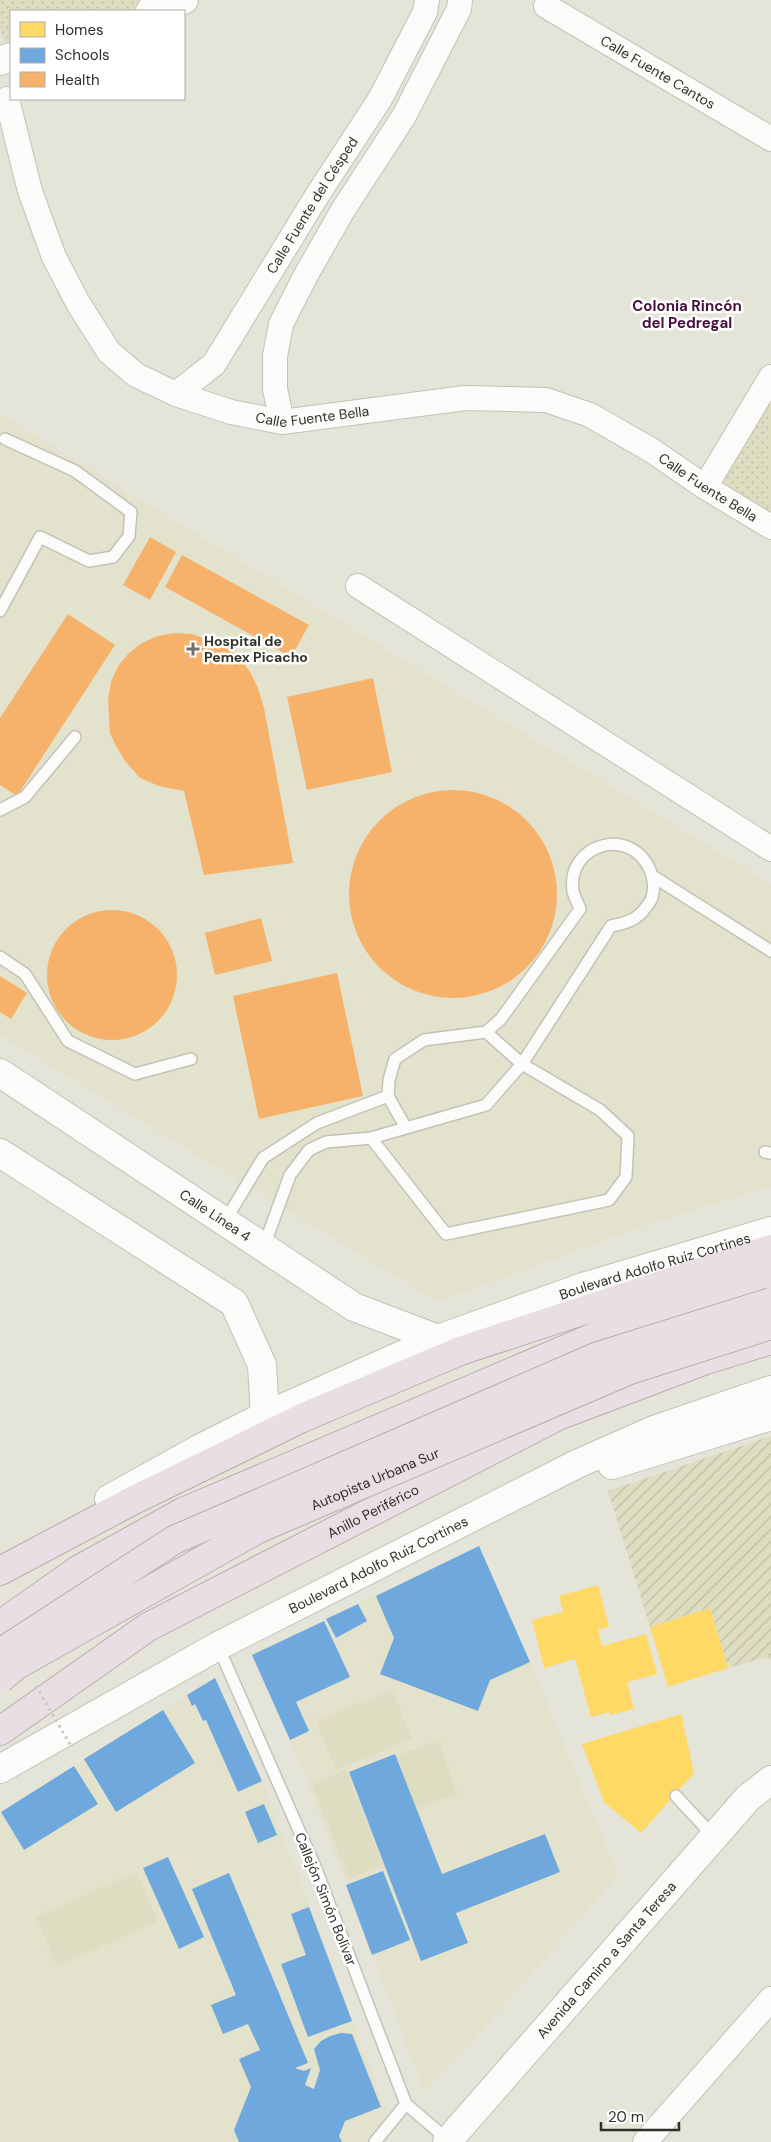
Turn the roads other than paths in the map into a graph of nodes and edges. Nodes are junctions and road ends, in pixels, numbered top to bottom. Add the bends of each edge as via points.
1 (184, 0) edge
2 (427, 0) edge
3 (460, 0) edge
4 (546, 6) dead end
5 (153, 10) edge
6 (7, 99) dead end
7 (771, 138) edge
8 (318, 194) junction
9 (344, 210) junction
10 (771, 378) edge
11 (176, 394) junction
12 (282, 422) junction
13 (2, 441) edge
14 (705, 487) junction
15 (771, 526) edge
16 (358, 586) dead end
17 (0, 611) edge
18 (74, 737) dead end
19 (0, 810) edge
20 (771, 849) edge
21 (654, 877) junction
22 (771, 951) edge
23 (0, 957) edge
24 (486, 1032) junction
25 (191, 1058) dead end
26 (522, 1064) junction
27 (0, 1073) edge
28 (388, 1096) junction
29 (317, 1123) junction
30 (406, 1128) junction
31 (371, 1138) junction
32 (326, 1142) junction
33 (0, 1153) edge
34 (771, 1212) edge
35 (225, 1221) junction
36 (771, 1231) edge
37 (264, 1246) junction
38 (771, 1249) edge
39 (771, 1277) edge
40 (583, 1287) junction
41 (771, 1302) edge
42 (771, 1324) edge
43 (438, 1340) junction
44 (771, 1340) edge
45 (771, 1390) edge
46 (265, 1416) junction
47 (771, 1416) edge
48 (480, 1515) junction
49 (0, 1562) edge
50 (0, 1571) edge
51 (0, 1625) edge
52 (218, 1646) junction
53 (0, 1653) edge
54 (0, 1679) edge
55 (0, 1732) edge
56 (0, 1770) edge
57 (771, 1780) edge
58 (676, 1796) dead end
59 (714, 1837) junction
60 (771, 1999) edge
61 (406, 2104) junction
62 (448, 2141) edge
63 (375, 2142) edge
64 (645, 2142) edge

1 - 5 main road
2 - 8 street, Calle Fuente del Césped via 425,12 380,99
3 - 9 street, Calle Fuente del Césped via 459,8 404,116
4 - 7 street, Calle Fuente Cantos
6 - 11 street, Calle Fuente Bella via 30,191 54,257 78,304 109,352 136,375
8 - 9 street
8 - 11 street, Calle Fuente del Césped via 214,364
9 - 12 street, Calle Fuente del Césped via 281,324 274,356 275,389
10 - 14 street
11 - 12 street, Calle Fuente Bella via 231,412
12 - 14 street, Calle Fuente Bella via 465,398 546,400 590,415 651,450
13 - 17 lane via 75,471 131,512 129,536 113,557 89,561 40,537
14 - 15 street, Calle Fuente Bella
16 - 20 street
18 - 19 lane via 25,798
21 - 22 lane
21 - 24 lane via 646,860 633,848 615,844 597,847 582,858 573,883 580,909 501,1019
21 - 26 lane via 653,896 644,912 629,922 612,926
23 - 25 lane via 25,974 68,1041 135,1074
24 - 26 lane
24 - 28 lane via 424,1040 395,1060
26 - 30 lane via 486,1105
26 - 31 lane via 600,1110 628,1136 626,1177 609,1200 446,1234
27 - 35 main road, Calle Línea 4
28 - 29 lane
28 - 30 lane
29 - 32 lane
29 - 35 lane via 262,1158
30 - 31 lane
31 - 32 lane
32 - 37 lane via 309,1150 290,1175
33 - 46 main road via 234,1303 262,1365
34 - 40 main road
35 - 37 main road, Calle Línea 4
36 - 40 main road, Boulevard Adolfo Ruiz Cortines
37 - 43 main road, Calle Línea 4 via 354,1307
38 - 50 highway via 460,1351 302,1418 132,1501
39 - 51 highway via 627,1323 183,1512 78,1570
40 - 43 main road, Boulevard Adolfo Ruiz Cortines
41 - 53 highway, Autopista Urbana Sur, bridge via 598,1356 174,1540
42 - 54 highway, Autopista Urbana Sur, bridge via 630,1370 258,1529 17,1665
43 - 46 main road, Boulevard Adolfo Ruiz Cortines
44 - 55 highway, Anillo Periférico via 706,1360 549,1421 148,1627
45 - 48 main road, Boulevard Adolfo Ruiz Cortines via 654,1430 577,1464
46 - 49 main road, Boulevard Adolfo Ruiz Cortines via 199,1449
47 - 48 main road via 614,1465
48 - 52 main road, Boulevard Adolfo Ruiz Cortines
52 - 56 main road, Boulevard Adolfo Ruiz Cortines
52 - 61 lane, Callejón Simón Bolívar via 316,1869
57 - 59 main road, Avenida Camino a Santa Teresa via 748,1798
58 - 59 lane
59 - 62 main road, Avenida Camino a Santa Teresa
60 - 64 street
61 - 62 lane, Callejón Simón Bolívar
61 - 63 lane

